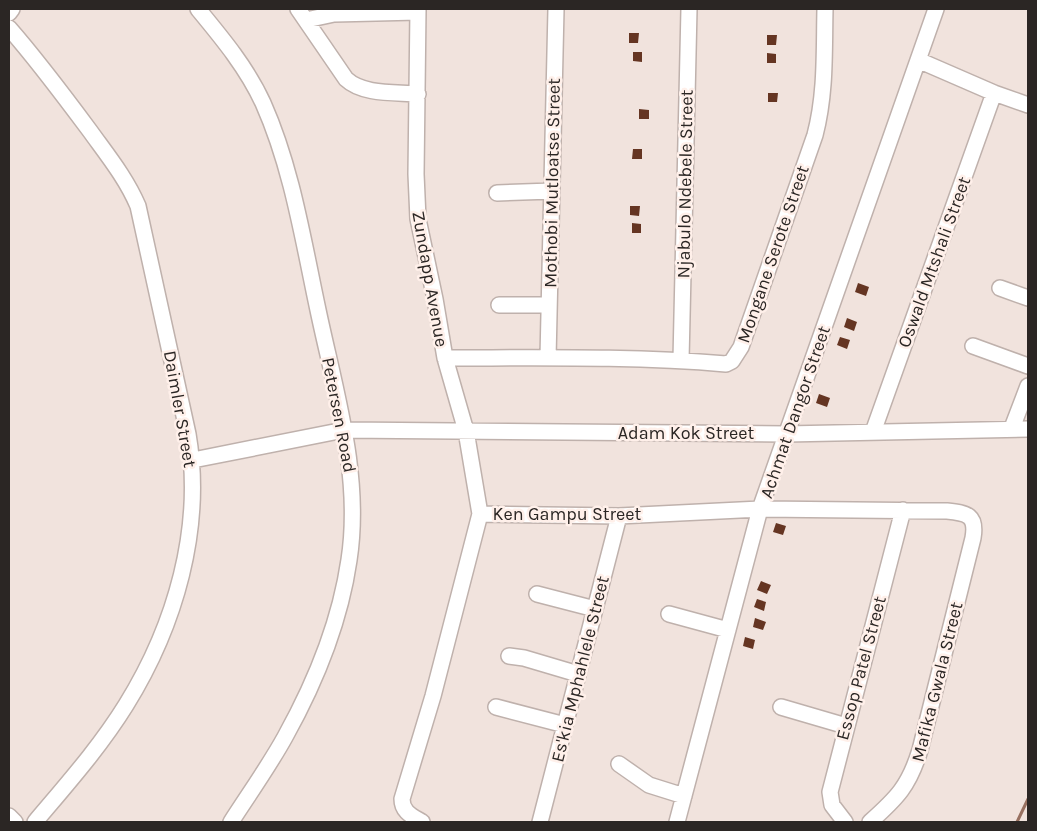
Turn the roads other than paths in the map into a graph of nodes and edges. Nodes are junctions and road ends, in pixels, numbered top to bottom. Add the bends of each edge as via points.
1 (12, 9) edge
2 (198, 9) edge
3 (556, 9) edge
4 (689, 9) edge
5 (825, 9) edge
6 (936, 9) edge
7 (418, 11) edge
8 (9, 13) edge
9 (302, 14) edge
10 (9, 28) edge
11 (918, 60) junction
12 (994, 93) junction
13 (418, 94) junction
14 (1028, 105) edge
15 (552, 191) junction
16 (496, 193) dead end
17 (1000, 288) dead end
18 (1028, 298) edge
19 (499, 305) dead end
20 (549, 305) junction
21 (973, 346) dead end
22 (445, 358) junction
23 (548, 358) junction
24 (681, 360) junction
25 (1028, 366) edge
26 (1028, 386) edge
27 (1012, 428) junction
28 (1028, 429) edge
29 (344, 430) junction
30 (466, 431) junction
31 (873, 432) junction
32 (786, 434) junction
33 (193, 460) junction
34 (760, 509) junction
35 (903, 510) junction
36 (480, 514) junction
37 (619, 516) junction
38 (975, 528) joint
39 (537, 594) dead end
40 (595, 609) junction
41 (669, 614) dead end
42 (728, 630) junction
43 (509, 656) dead end
44 (578, 674) junction
45 (496, 707) dead end
46 (781, 707) dead end
47 (565, 725) junction
48 (846, 726) junction
49 (619, 764) dead end
50 (684, 796) junction
51 (9, 816) edge
52 (14, 822) edge
53 (36, 822) edge
54 (232, 822) edge
55 (422, 822) edge
56 (540, 822) edge
57 (677, 822) edge
58 (844, 822) edge
59 (870, 822) edge

1 - 8 street
2 - 29 street, Petersen Road via 251,80 276,135 294,198
3 - 15 street, Mothobi Mutloatse Street
4 - 24 street, Njabulo Ndebele Street
5 - 24 street, Mongane Serote Street via 824,88 820,115 741,347 732,361 726,364
6 - 11 street, Achmat Dangor Street
7 - 9 street
7 - 13 street, Zundapp Avenue
9 - 13 street via 352,85
10 - 33 street, Daimler Street via 63,94 124,178 135,200
11 - 12 street
11 - 32 street, Achmat Dangor Street
12 - 14 street
12 - 31 street, Oswald Mtshali Street
13 - 22 street, Zundapp Avenue via 418,219
15 - 16 street
15 - 20 street, Mothobi Mutloatse Street
17 - 18 street
19 - 20 street
20 - 23 street, Mothobi Mutloatse Street
21 - 25 street
22 - 23 street, Mongane Serote Street
22 - 30 street, Zundapp Avenue
23 - 24 street, Mongane Serote Street
26 - 27 street
27 - 28 street, Adam Kok Street
27 - 31 street, Adam Kok Street
29 - 30 street, Adam Kok Street
29 - 33 street, Adam Kok Street
29 - 54 street, Petersen Road via 351,474 352,518 349,560 337,612 306,696 285,737
30 - 32 street, Adam Kok Street
30 - 36 street, Zundapp Avenue
31 - 32 street, Adam Kok Street
32 - 34 street, Achmat Dangor Street
33 - 53 street, Daimler Street via 188,542 179,581 154,655 125,706 90,757
34 - 35 street, Ken Gampu Street
34 - 37 street, Ken Gampu Street
34 - 42 street, Achmat Dangor Street
35 - 38 street, Ken Gampu Street via 958,512 969,516
35 - 48 street, Essop Patel Street
36 - 37 street, Ken Gampu Street
36 - 55 street, Ken Gampu Street via 433,696 402,799 405,810
37 - 40 street, Es'kia Mphahlele Street
38 - 59 street, Mafika Gwala Street via 914,772 897,797
39 - 40 street
40 - 44 street, Es'kia Mphahlele Street
41 - 42 street
42 - 50 street, Achmat Dangor Street
43 - 44 street
44 - 47 street, Es'kia Mphahlele Street
45 - 47 street
46 - 48 street
47 - 56 street, Es'kia Mphahlele Street
48 - 58 street, Essop Patel Street via 830,792 832,804
49 - 50 street via 649,785
50 - 57 street, Achmat Dangor Street
51 - 52 street

